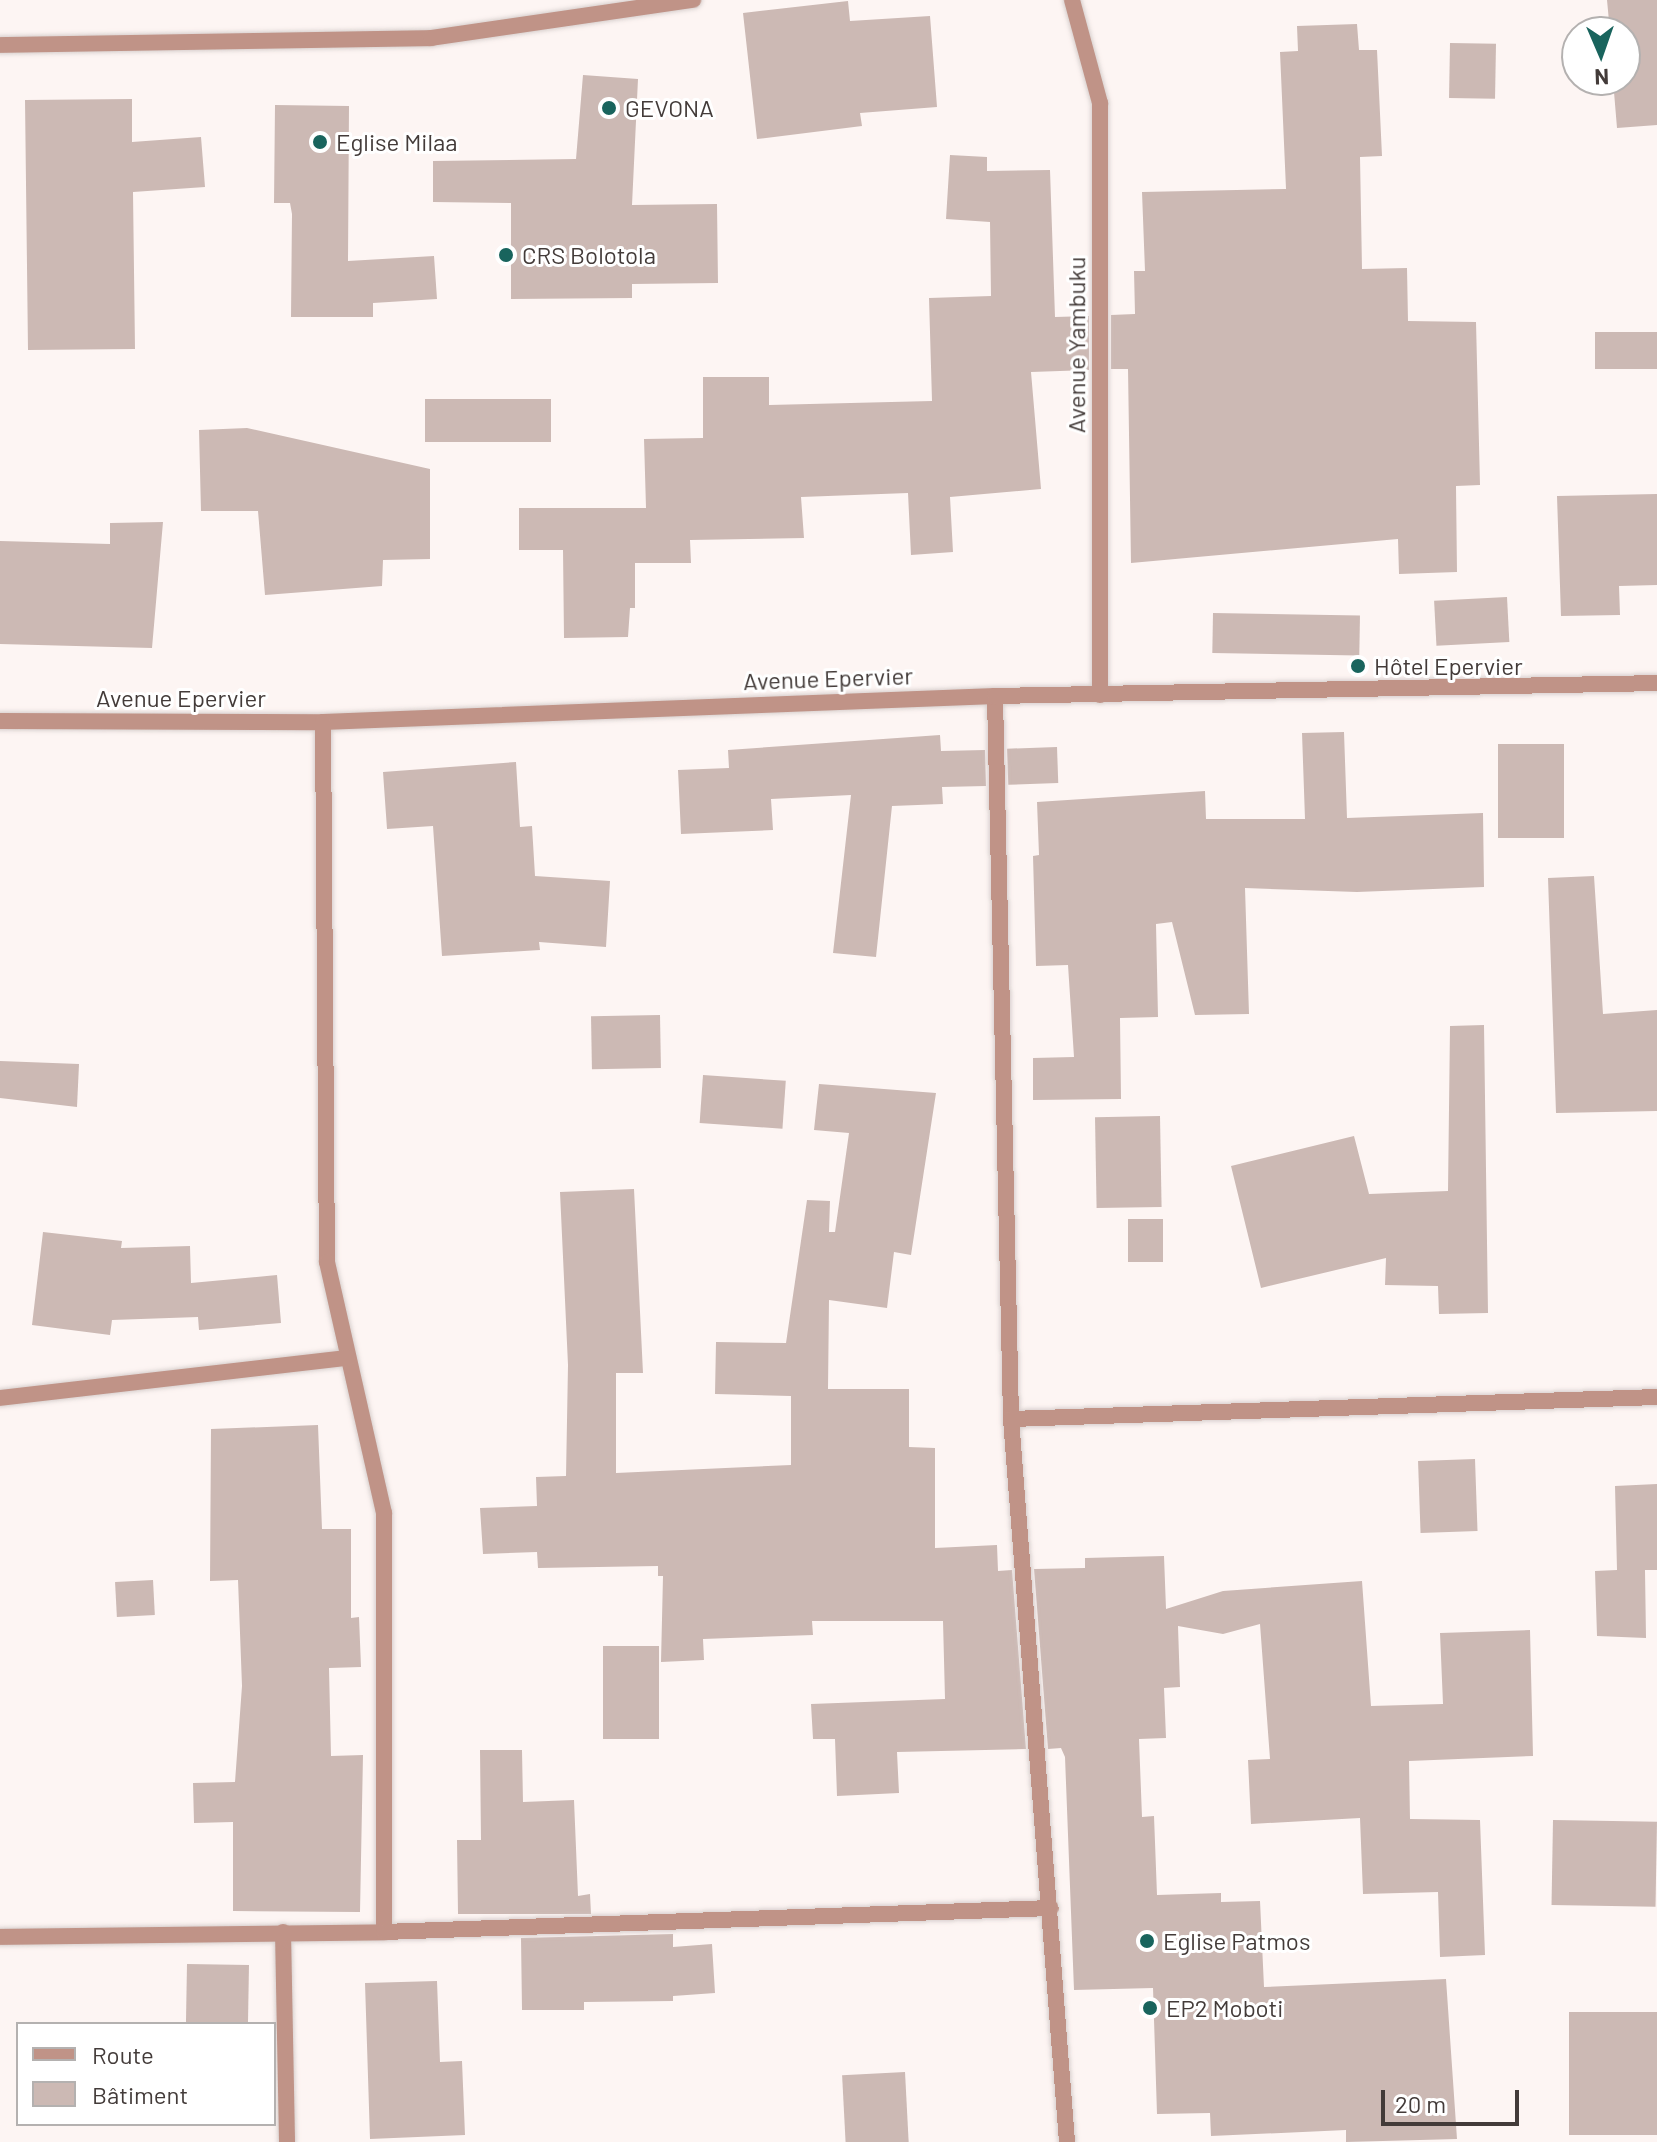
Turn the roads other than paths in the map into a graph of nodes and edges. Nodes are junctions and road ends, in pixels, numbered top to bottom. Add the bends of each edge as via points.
1 (693, 0) edge
2 (1072, 0) edge
3 (0, 45) edge
4 (1657, 683) edge
5 (1100, 695) junction
6 (995, 696) junction
7 (0, 721) edge
8 (323, 722) junction
9 (348, 1358) junction
10 (1657, 1397) edge
11 (0, 1398) edge
12 (1011, 1419) junction
13 (1051, 1908) junction
14 (283, 1932) junction
15 (384, 1932) junction
16 (0, 1937) edge
17 (287, 2142) edge
18 (1067, 2142) edge

1 - 3 street via 431,38
2 - 5 street, Avenue Yambuku via 1100,103
4 - 5 street, Avenue Epervier
5 - 6 street, Avenue Epervier
6 - 8 street, Avenue Epervier
6 - 12 street
7 - 8 street, Avenue Epervier
8 - 9 street via 327,1262
9 - 11 street
9 - 15 street via 384,1513
10 - 12 street
12 - 13 street
13 - 15 street
13 - 18 street
14 - 15 street
14 - 16 street
14 - 17 street

